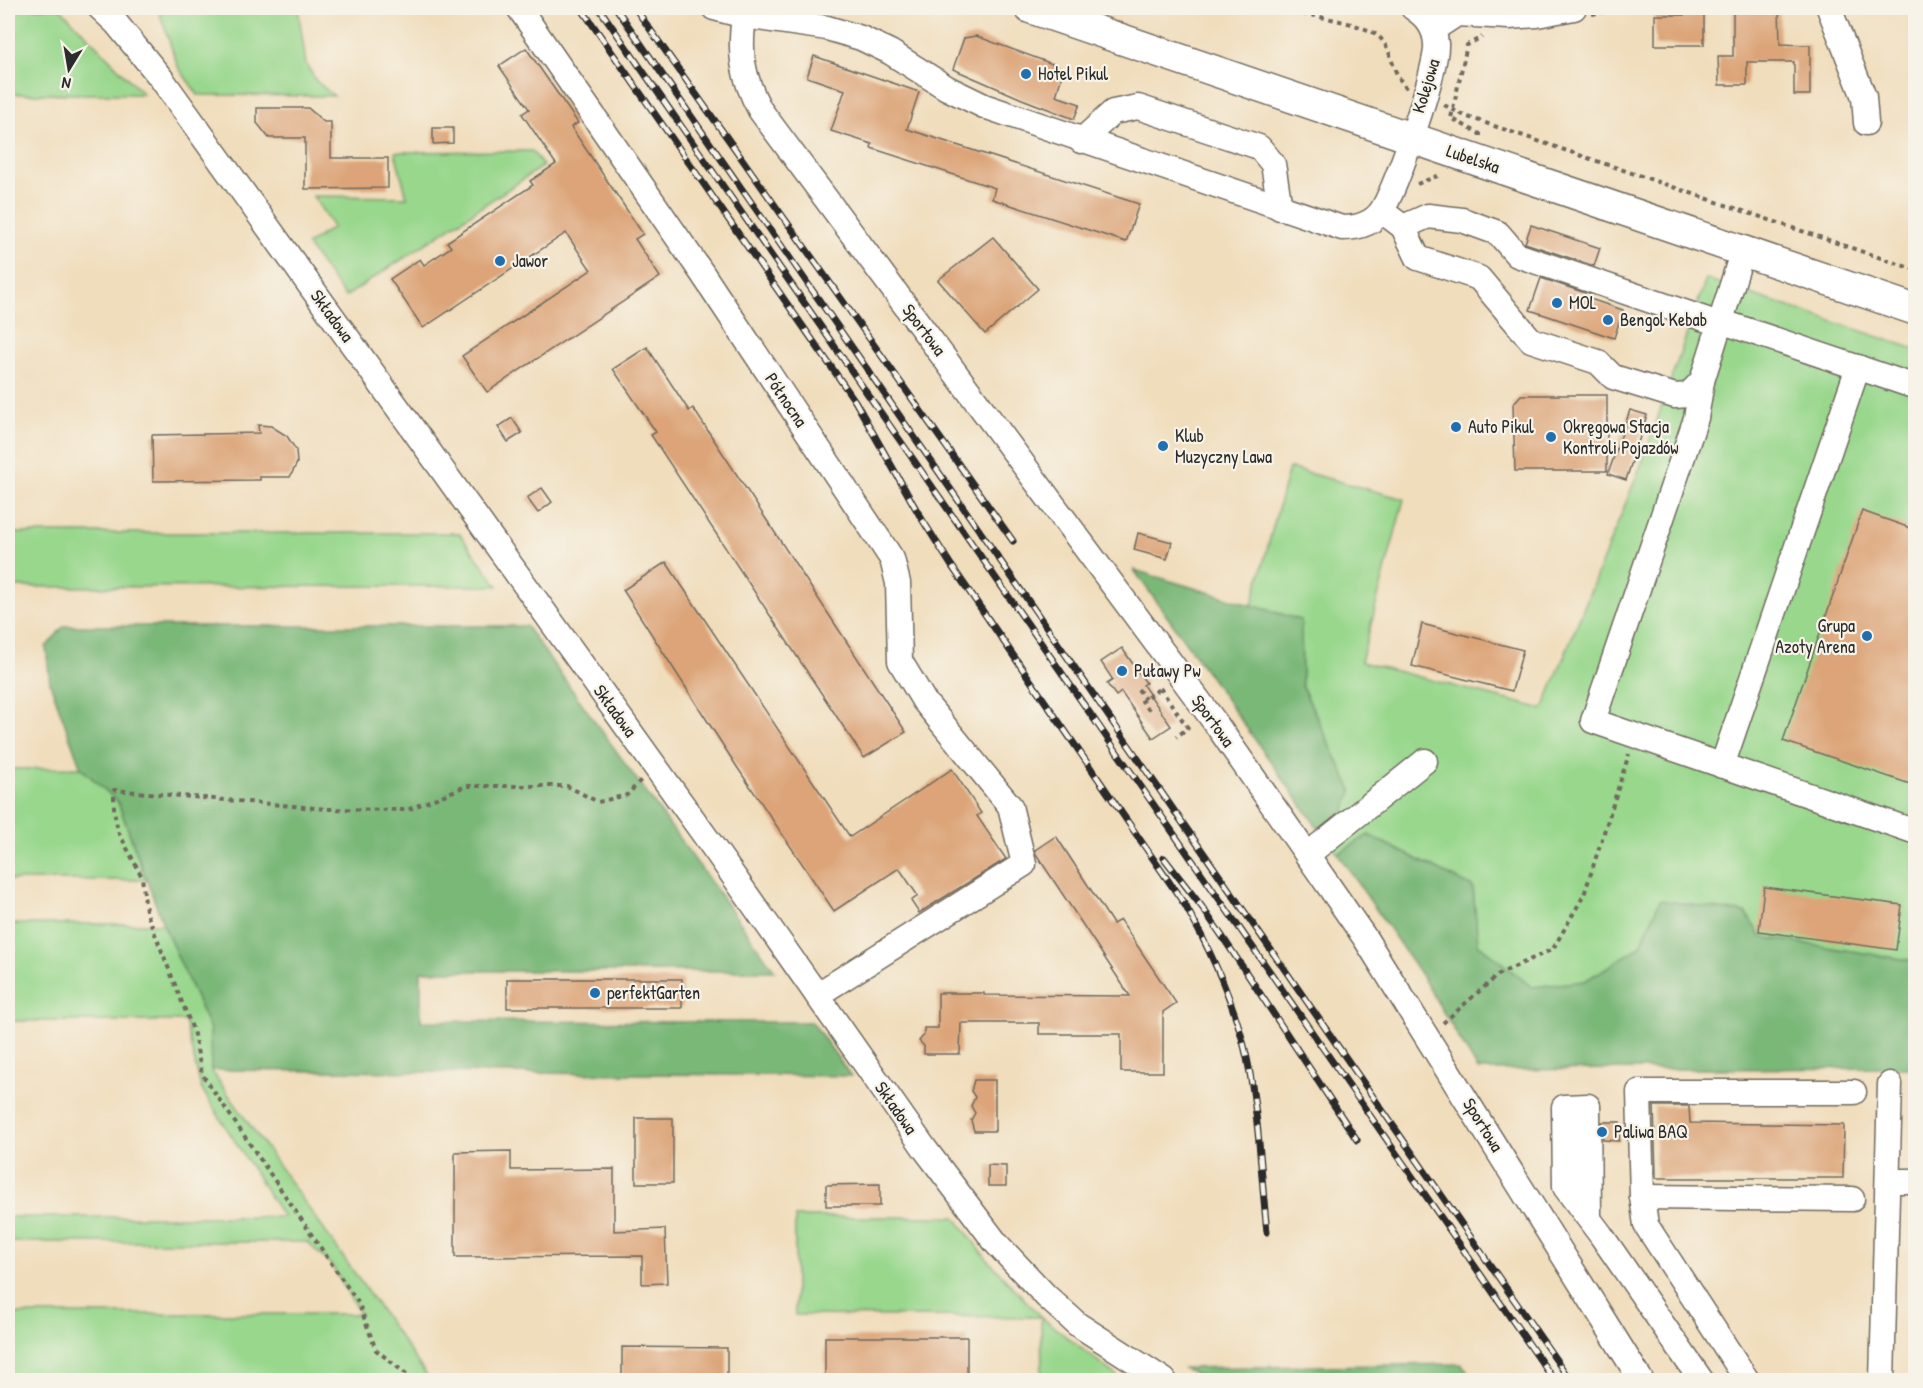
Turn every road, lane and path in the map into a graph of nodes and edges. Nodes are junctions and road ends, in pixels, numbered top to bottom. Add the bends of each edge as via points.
1 (100, 8) edge
2 (519, 8) edge
3 (714, 8) edge
4 (1030, 8) edge
5 (1258, 8) edge
6 (1413, 8) edge
7 (1627, 8) edge
8 (1829, 8) edge
9 (1458, 11) edge
10 (1583, 11) edge
11 (744, 16) junction
12 (1434, 29) junction
13 (1485, 36) dead end
14 (1424, 97) junction
15 (1452, 109) junction
16 (1866, 123) dead end
17 (1410, 137) junction
18 (1081, 141) junction
19 (1472, 158) junction
20 (1280, 208) junction
21 (1381, 211) junction
22 (1403, 227) junction
23 (1743, 250) junction
24 (1916, 270) edge
25 (1916, 310) edge
26 (1720, 322) junction
27 (1858, 367) junction
28 (1702, 381) junction
29 (1915, 386) edge
30 (1170, 681) junction
31 (1138, 689) dead end
32 (1145, 699) junction
33 (1149, 710) dead end
34 (1176, 736) dead end
35 (1635, 736) junction
36 (1425, 761) dead end
37 (1722, 765) junction
38 (654, 766) junction
39 (1916, 832) edge
40 (1307, 855) junction
41 (818, 995) junction
42 (1443, 1023) dead end
43 (1890, 1084) dead end
44 (1854, 1092) dead end
45 (1888, 1181) junction
46 (1916, 1181) edge
47 (1642, 1197) junction
48 (1851, 1200) dead end
49 (1588, 1217) dead end
50 (414, 1380) edge
51 (1164, 1380) edge
52 (1641, 1380) edge
53 (1701, 1380) edge
54 (1747, 1380) edge
55 (1882, 1380) edge

1 - 38 street, Składowa via 161,78
2 - 41 street, Północna via 892,559 898,583 900,661 924,701 1010,806 1024,864
3 - 11 street
4 - 17 main road, Lubelska
5 - 14 path via 1357,24 1382,39 1398,80
6 - 12 street
7 - 10 path
8 - 16 street via 1864,97
9 - 10 street via 1509,17
9 - 12 street
11 - 18 street via 826,28 861,38 984,106
11 - 30 street, Sportowa via 743,68 760,110
12 - 14 street, Kolejowa via 1436,57
13 - 15 path via 1467,45
14 - 15 path
14 - 17 street, Kolejowa
15 - 19 path via 1451,118 1480,134
15 - 24 path
17 - 19 main road, Lubelska
17 - 21 street, Kolejowa
18 - 20 street
18 - 20 street via 1113,112 1138,107 1259,147 1273,164
19 - 23 main road, Lubelska
20 - 21 street via 1342,228 1370,222
21 - 22 street
22 - 26 street via 1428,216 1462,220 1498,233 1517,255
22 - 28 street via 1418,258 1479,279 1531,340 1598,362 1613,378 1675,396 1688,395
23 - 25 main road, Lubelska
23 - 26 street
26 - 27 street
26 - 28 street
27 - 29 street
27 - 37 street
28 - 35 street via 1696,418 1593,721
30 - 32 path
30 - 34 path via 1188,729
30 - 40 street, Sportowa
31 - 32 path
32 - 33 path via 1142,701
35 - 37 street
35 - 42 path via 1584,895 1553,949 1499,974
36 - 40 street
37 - 39 street
38 - 41 street, Składowa
38 - 50 path via 627,795 598,802 567,786 466,786 407,810 326,809 114,790 118,831 142,877 146,911 193,1030 202,1074 359,1304 376,1350
40 - 52 street, Sportowa via 1365,938
41 - 51 street, Składowa via 996,1243 1077,1324
43 - 45 street
44 - 47 street via 1639,1092
45 - 46 street
45 - 55 street
47 - 48 street
47 - 54 street via 1646,1225
49 - 53 street

